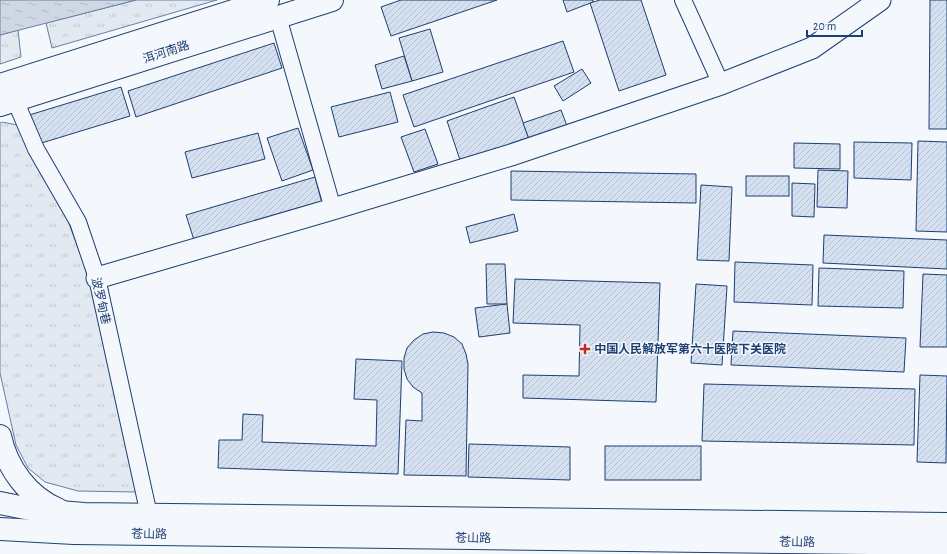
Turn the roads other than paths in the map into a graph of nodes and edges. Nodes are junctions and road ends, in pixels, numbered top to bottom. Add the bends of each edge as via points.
1 (332, 0) edge
2 (683, 0) edge
3 (880, 0) edge
4 (273, 8) edge
5 (721, 84) junction
6 (0, 85) edge
7 (8, 102) edge
8 (333, 209) junction
9 (97, 278) junction
10 (0, 436) edge
11 (0, 503) edge
12 (84, 514) junction
13 (148, 515) junction
14 (947, 524) edge
15 (0, 529) edge
16 (947, 544) edge

1 - 4 main road, 洱河南路
2 - 5 street
3 - 5 street via 812,48
4 - 6 main road, 洱河南路
4 - 7 main road, 洱河南路
4 - 8 street
5 - 8 street via 511,155
7 - 9 street, 波罗甸巷 via 78,222
8 - 9 street
9 - 13 street, 波罗甸巷
10 - 12 main road via 14,471 33,494 58,510
11 - 12 main road via 35,510
12 - 13 main road, 苍山路
13 - 14 main road, 苍山路
15 - 16 main road, 苍山路 via 74,533

